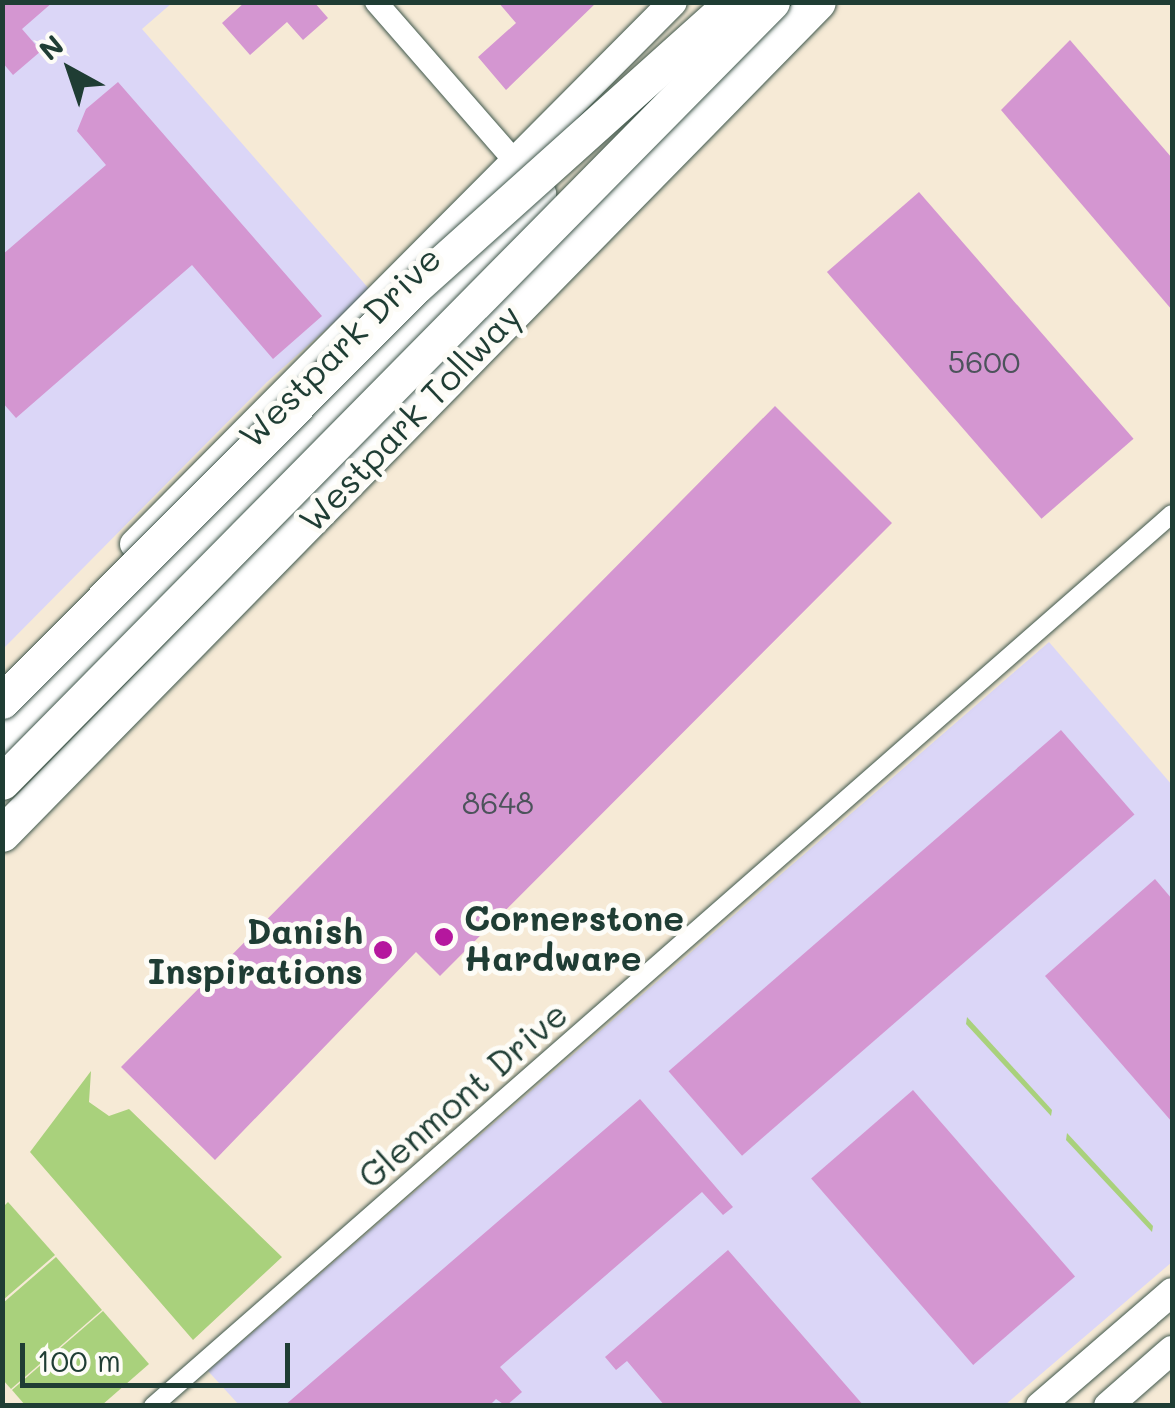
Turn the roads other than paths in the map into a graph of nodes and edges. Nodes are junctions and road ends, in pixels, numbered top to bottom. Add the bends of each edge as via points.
1 (376, 2) edge
2 (673, 2) edge
3 (730, 2) edge
4 (772, 2) edge
5 (818, 2) edge
6 (516, 163) junction
7 (542, 194) junction
8 (405, 420) junction
9 (1172, 514) edge
10 (2, 676) edge
11 (2, 701) edge
12 (2, 741) edge
13 (2, 760) edge
14 (2, 782) edge
15 (2, 834) edge
16 (1172, 1292) edge
17 (1172, 1350) edge
18 (153, 1406) edge
19 (1040, 1406) edge
20 (1108, 1406) edge

1 - 6 street
2 - 6 main road, Westpark Drive
3 - 7 main road, Westpark Drive
3 - 11 highway, bridge via 416,286
4 - 14 highway, Westpark Tollway, bridge
5 - 8 highway, Westpark Tollway
6 - 7 street
6 - 10 main road, Westpark Drive
7 - 12 main road, Westpark Drive
8 - 13 highway
8 - 15 highway, Westpark Tollway
9 - 18 street, Glenmont Drive
16 - 19 main road
17 - 20 main road

